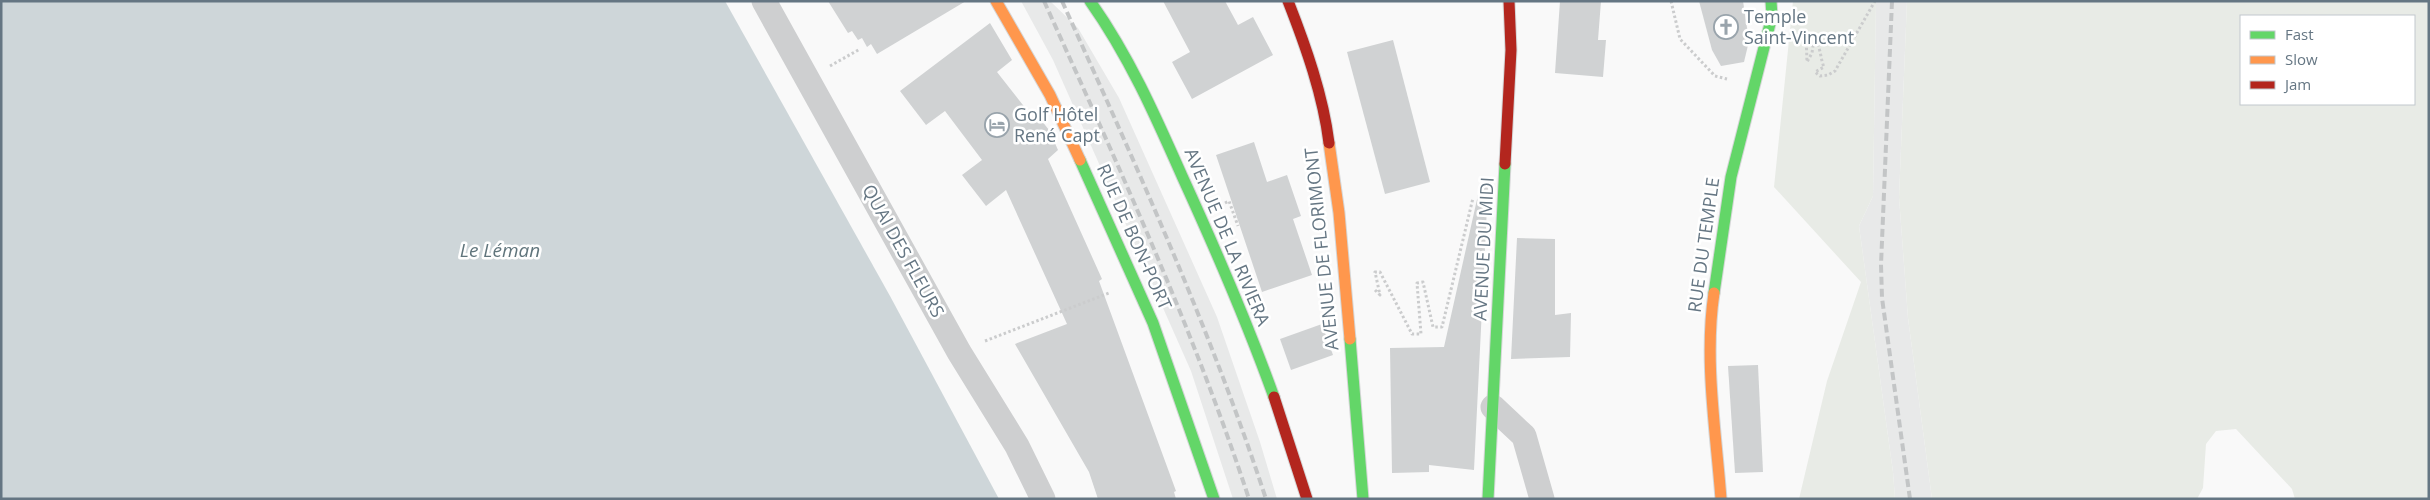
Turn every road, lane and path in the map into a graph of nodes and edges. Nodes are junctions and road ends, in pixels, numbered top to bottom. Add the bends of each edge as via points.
1 (764, 1) edge
2 (996, 1) edge
3 (1090, 1) edge
4 (1288, 1) edge
5 (1509, 1) edge
6 (1671, 1) edge
7 (1772, 1) edge
8 (1875, 1) edge
9 (1791, 28) dead end
10 (860, 49) dead end
11 (807, 79) junction
12 (1753, 82) junction
13 (1476, 190) dead end
14 (1229, 201) dead end
15 (1240, 232) dead end
16 (1135, 283) junction
17 (1373, 288) dead end
18 (991, 338) dead end
19 (1493, 407) junction
20 (1043, 499) edge
21 (1214, 499) edge
22 (1307, 499) edge
23 (1363, 499) edge
24 (1488, 499) edge
25 (1542, 499) edge
26 (1721, 499) edge

1 - 11 street, QUAI DES FLEURS
2 - 16 street, RUE DE BON-PORT via 1050,95
3 - 22 street, AVENUE DE LA RIVIERA via 1137,75 1210,237 1270,386
4 - 23 street, AVENUE DE FLORIMONT via 1326,119 1339,213
5 - 19 street, AVENUE DU MIDI via 1511,50
6 - 12 path via 1680,39 1715,76 1736,82
7 - 12 street, RUE DU TEMPLE via 1772,16
8 - 9 path via 1835,71 1828,76 1815,72 1824,67 1819,57 1819,44 1814,39 1807,62 1806,33 1792,36
10 - 11 path
11 - 20 street, QUAI DES FLEURS via 959,352 1017,446
12 - 26 street, RUE DU TEMPLE via 1731,177 1712,308 1712,378
13 - 17 path via 1442,327 1433,327 1423,282 1417,283 1421,334 1412,334 1380,272 1375,272 1380,295
14 - 15 path
16 - 18 path
16 - 21 street, RUE DE BON-PORT via 1188,419
19 - 24 street, AVENUE DU MIDI
19 - 25 street via 1524,436

